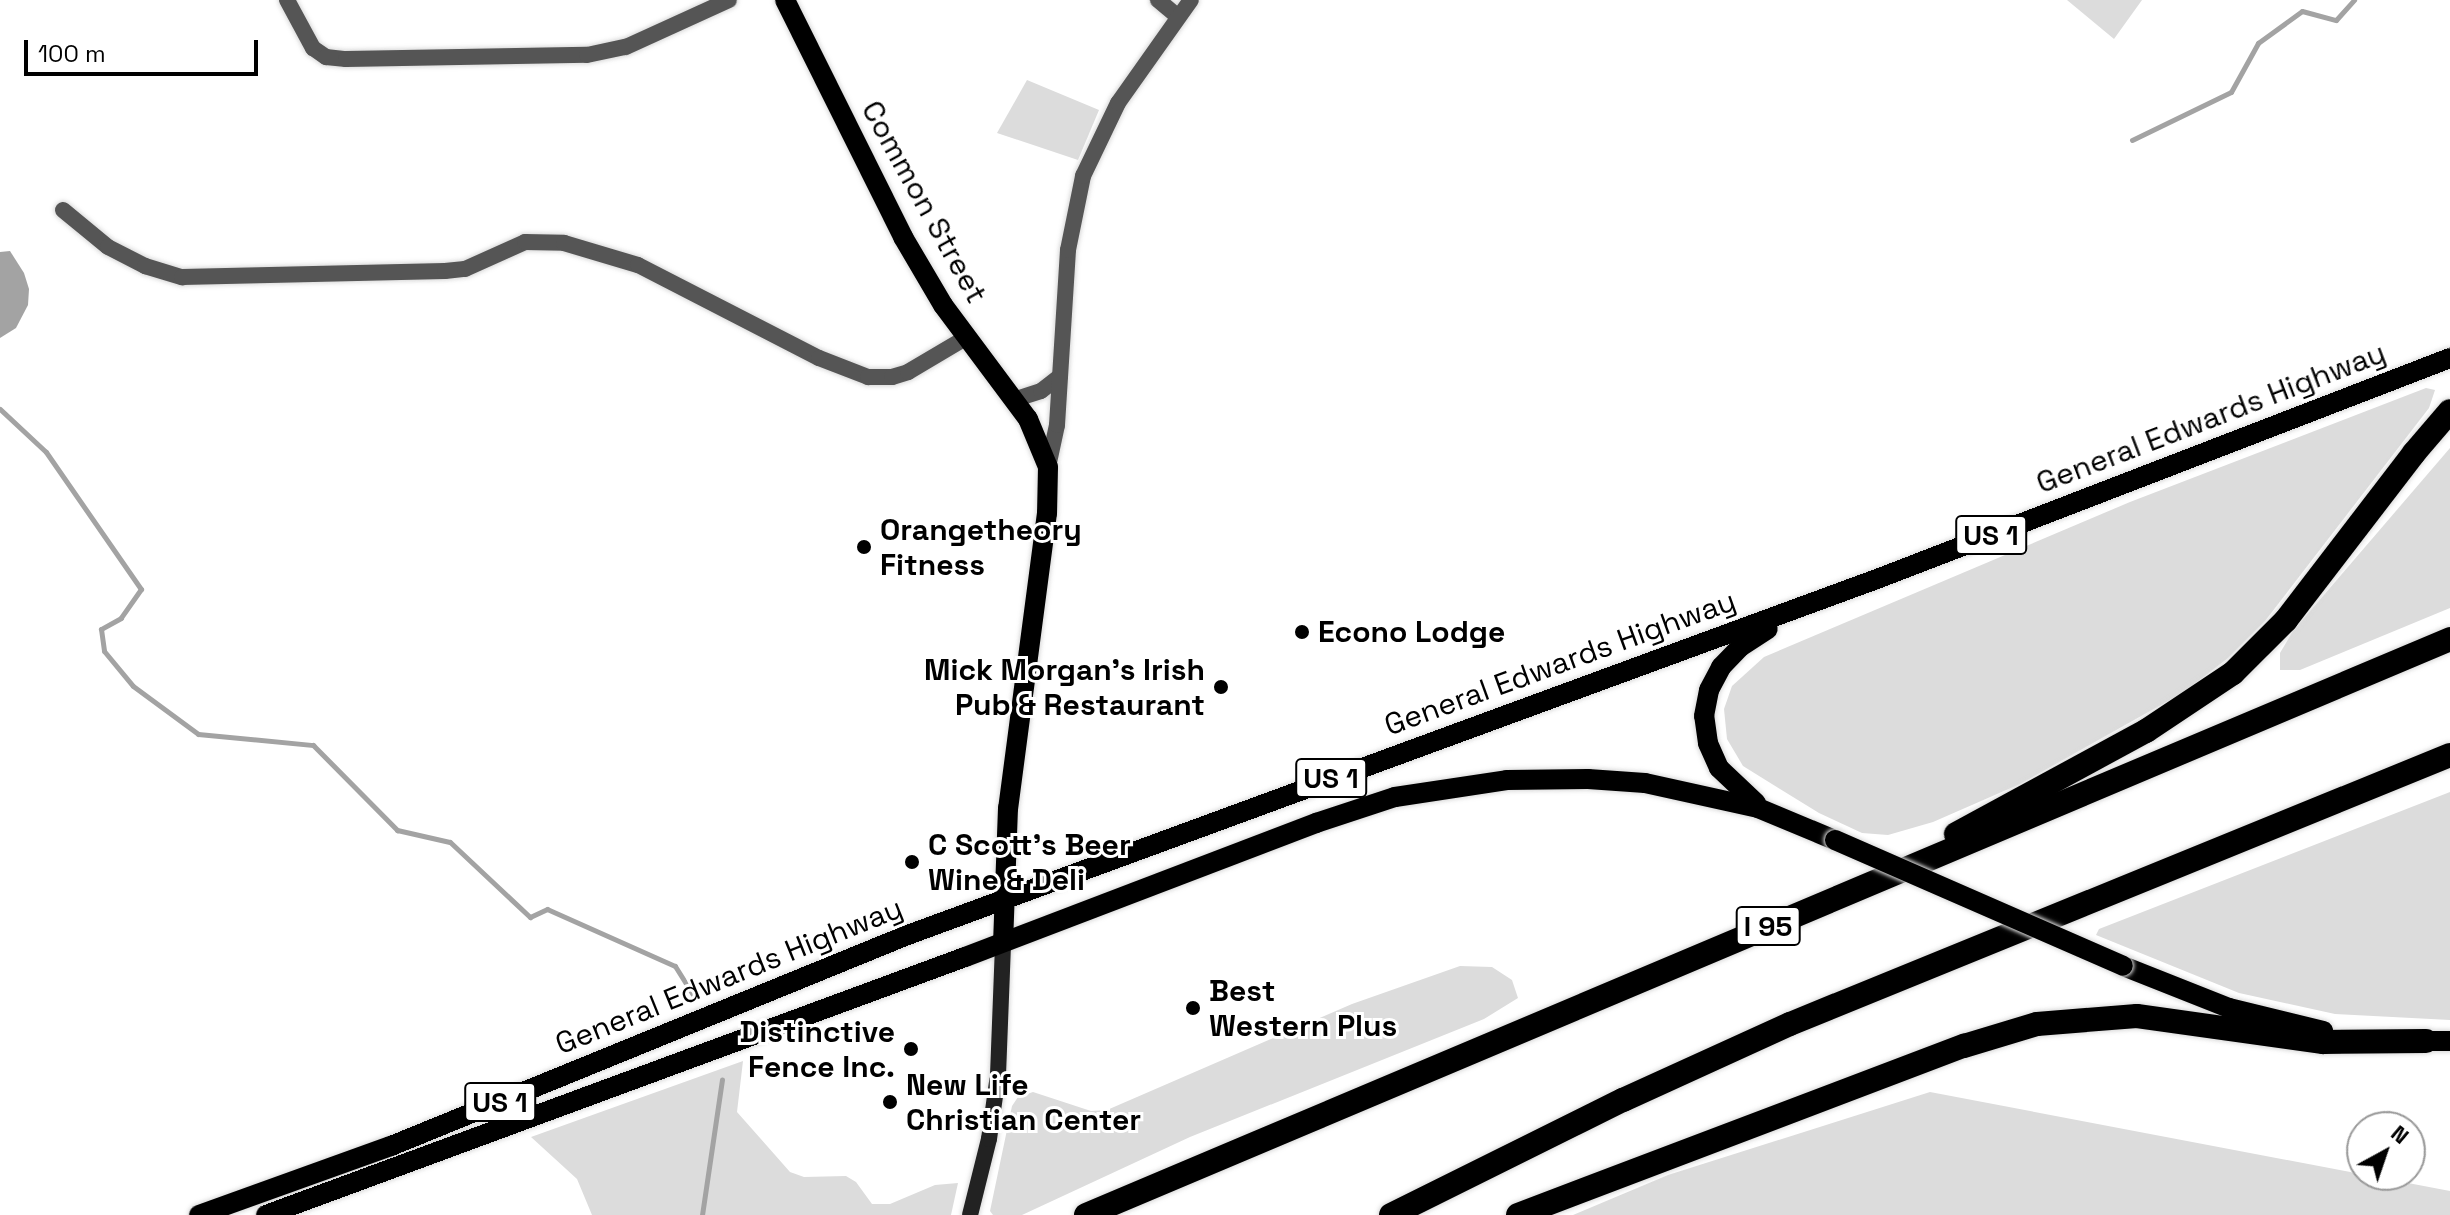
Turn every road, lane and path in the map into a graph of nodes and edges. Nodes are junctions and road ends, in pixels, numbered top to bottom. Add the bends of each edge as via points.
1 (287, 0) edge
2 (729, 0) edge
3 (785, 0) edge
4 (1158, 0) edge
5 (1191, 0) edge
6 (1177, 16) junction
7 (63, 210) dead end
8 (967, 337) junction
9 (2450, 358) edge
10 (1060, 376) junction
11 (1013, 400) junction
12 (2450, 411) edge
13 (1048, 467) junction
14 (1877, 579) junction
15 (2450, 639) edge
16 (2450, 755) edge
17 (1773, 813) junction
18 (1878, 880) junction
19 (1004, 900) junction
20 (1003, 942) junction
21 (2438, 1041) edge
22 (199, 1215) edge
23 (266, 1215) edge
24 (970, 1215) edge
25 (1086, 1215) edge
26 (1391, 1215) edge
27 (1518, 1215) edge

1 - 2 street via 318,52 346,59 587,55 626,47
3 - 8 main road, Common Street via 903,237
4 - 6 street
5 - 6 street
6 - 10 street via 1118,103 1083,176 1068,250
7 - 8 street via 108,247 182,277 445,271 465,269 525,242 564,243 638,265 819,358 868,377 908,372
8 - 11 main road, Common Street
9 - 14 main road, General Edwards Highway / US 1
10 - 11 street via 1041,391
10 - 13 street
11 - 13 main road, Common Street via 1032,427
12 - 18 highway via 2286,620 2233,673 2164,720 2002,806
13 - 19 main road via 1047,513 1005,837
14 - 17 main road via 1755,636 1727,660 1712,682 1705,726 1715,759 1739,790
14 - 19 main road, General Edwards Highway / US 1
15 - 18 highway, I 95
16 - 26 highway via 1803,1018
17 - 20 main road, General Edwards Highway / US 1 via 1689,790 1631,782 1534,779 1451,786 1342,813
17 - 21 main road, General Edwards Highway / US 1, bridge via 2200,998 2285,1024 2368,1038
18 - 25 highway, I 95
19 - 20 main road
19 - 22 main road, General Edwards Highway / US 1 via 391,1146
20 - 23 main road, General Edwards Highway / US 1
20 - 24 main road via 998,1075
21 - 27 highway via 2323,1042 2137,1016 2037,1024 1980,1040

